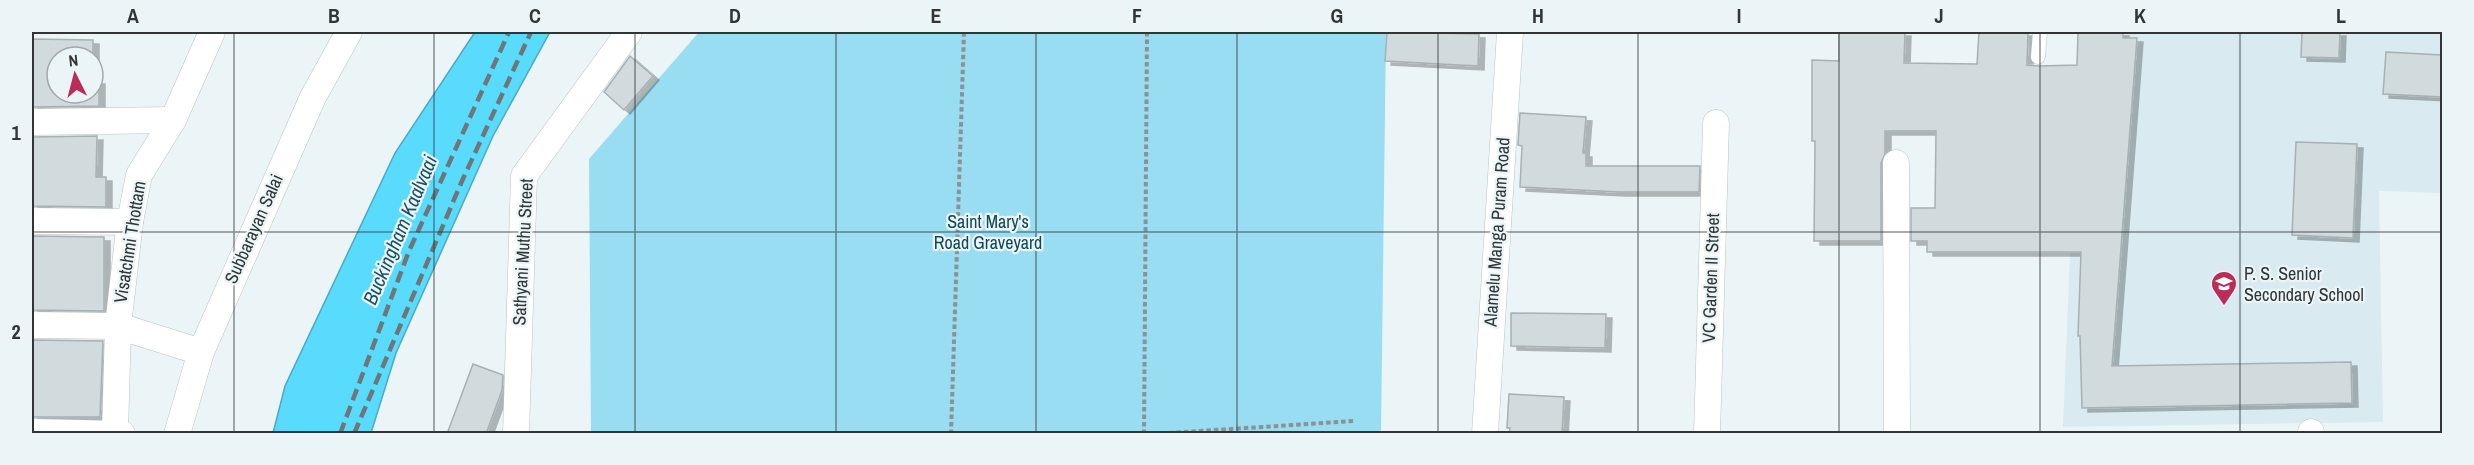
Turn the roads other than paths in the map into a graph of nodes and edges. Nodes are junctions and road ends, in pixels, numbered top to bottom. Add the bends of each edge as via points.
1 (212, 32) edge
2 (349, 32) edge
3 (629, 32) edge
4 (1510, 32) edge
5 (2040, 32) edge
6 (2038, 57) dead end
7 (173, 120) junction
8 (32, 122) edge
9 (1716, 123) dead end
10 (1896, 163) dead end
11 (32, 221) edge
12 (130, 222) junction
13 (32, 325) edge
14 (118, 326) junction
15 (201, 352) junction
16 (32, 432) edge
17 (115, 433) edge
18 (122, 434) edge
19 (177, 434) edge
20 (516, 434) edge
21 (1485, 434) edge
22 (1707, 434) edge
23 (1897, 434) edge

1 - 7 street, Visatchmi Thottam
2 - 15 street, Subbarayan Salai via 313,97
3 - 20 street, Sathyani Muthu Street via 524,176
4 - 21 street, Alamelu Manga Puram Road
5 - 6 lane
7 - 8 street
7 - 12 street, Visatchmi Thottam via 139,175
9 - 22 street, VC Garden II Street
10 - 23 street
11 - 12 street
12 - 14 street, Visatchmi Thottam
13 - 14 street
14 - 15 street
14 - 17 street, Visatchmi Thottam
15 - 19 street, Subbarayan Salai
16 - 17 street
17 - 18 street

